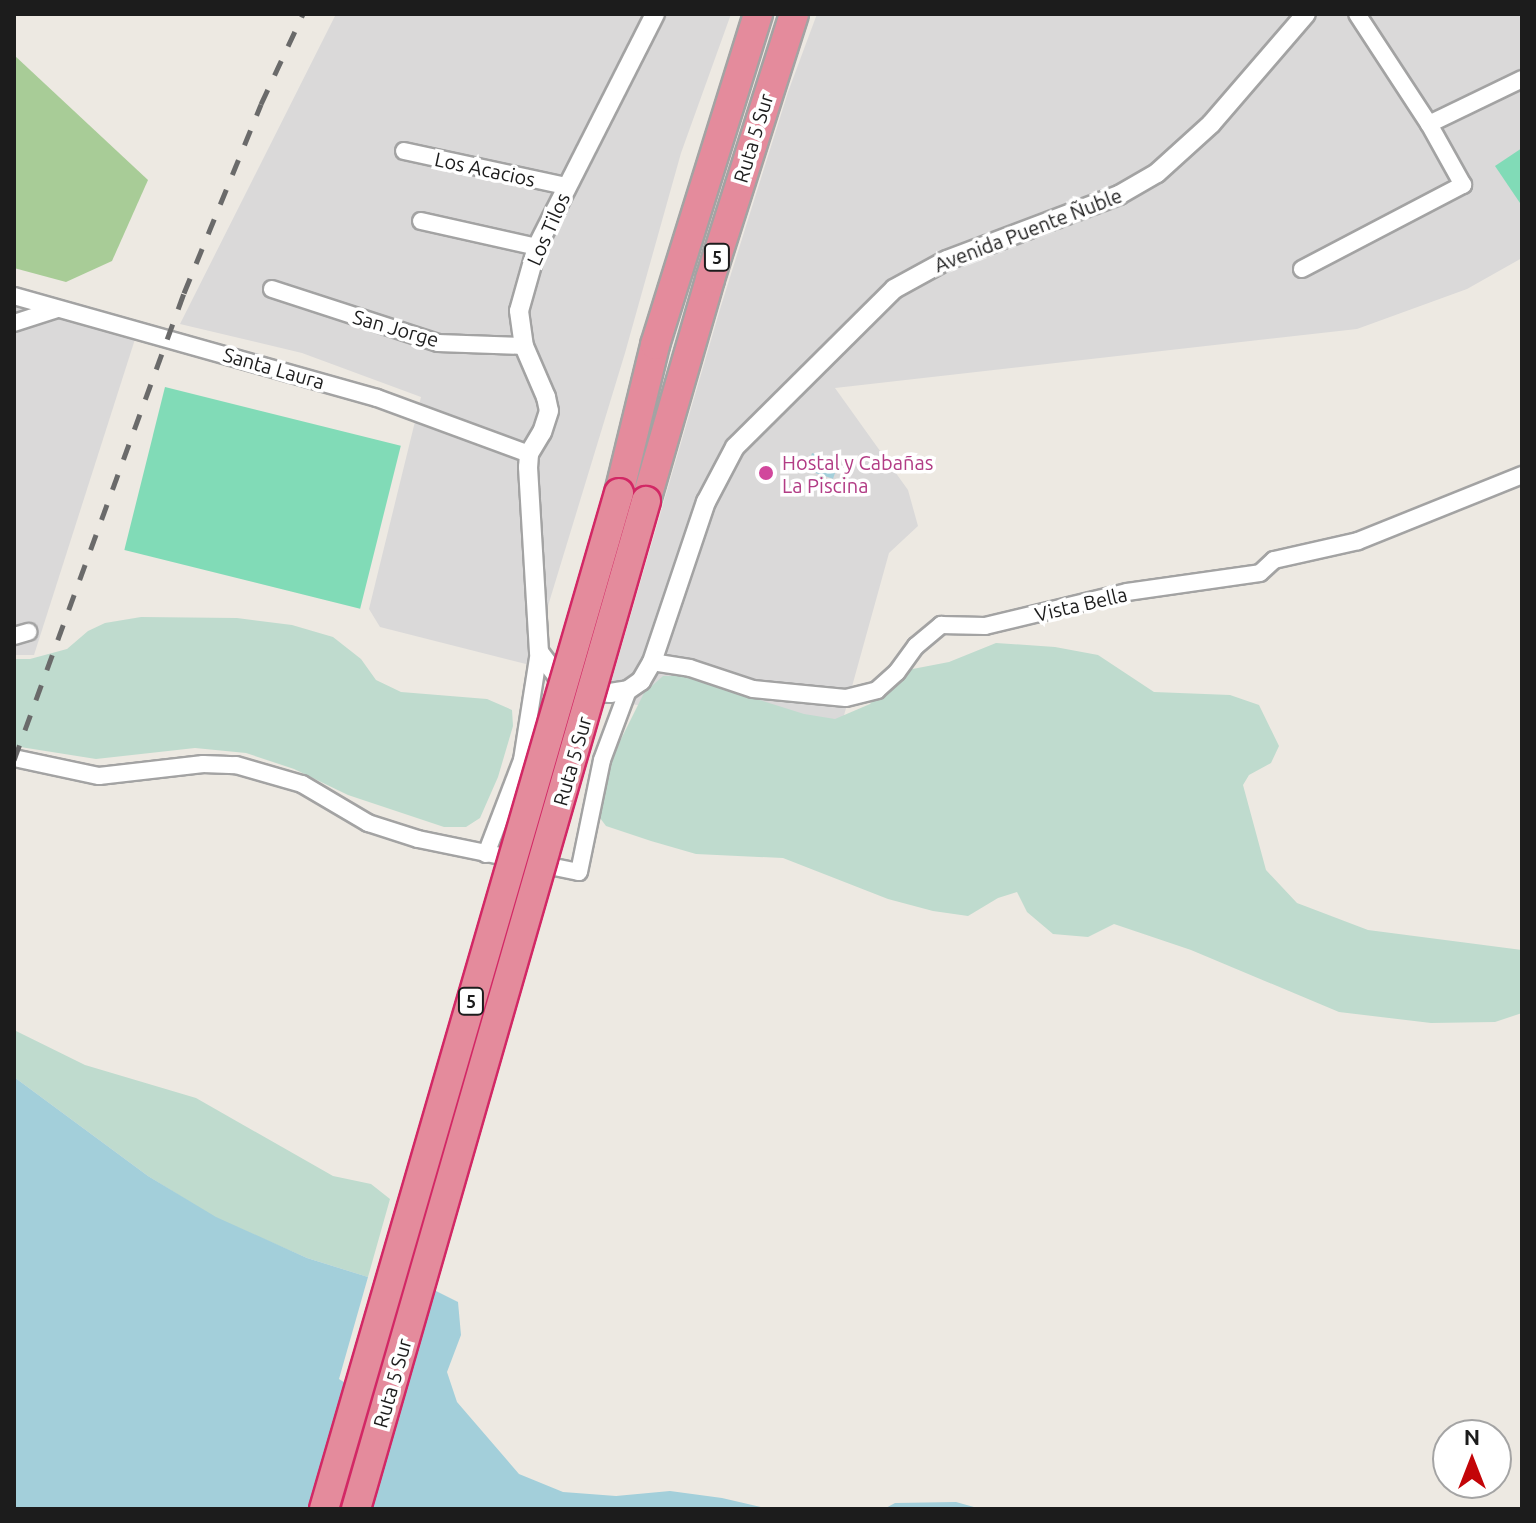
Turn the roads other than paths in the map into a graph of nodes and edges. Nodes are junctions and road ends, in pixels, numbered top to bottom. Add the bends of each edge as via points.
1 (655, 14) edge
2 (758, 14) edge
3 (794, 14) edge
4 (1306, 14) edge
5 (1357, 14) edge
6 (1522, 79) edge
7 (1429, 124) junction
8 (404, 151) dead end
9 (566, 186) junction
10 (421, 221) dead end
11 (537, 247) junction
12 (1302, 269) dead end
13 (272, 289) dead end
14 (14, 296) edge
15 (59, 309) junction
16 (14, 323) edge
17 (524, 346) junction
18 (529, 454) junction
19 (1522, 475) edge
20 (539, 652) junction
21 (652, 662) junction
22 (628, 690) junction
23 (14, 758) edge
24 (486, 854) junction
25 (324, 1509) edge
26 (356, 1509) edge

1 - 9 street, Los Tilos
2 - 25 highway, Ruta 5 Sur / 5, bridge via 655,345 619,493
3 - 26 highway, Ruta 5 Sur / 5, bridge via 718,251
4 - 21 street, Avenida Puente Ñuble via 1211,124 1157,173 1119,195 947,260 894,289 755,425 716,478
5 - 7 street
6 - 7 street
7 - 12 street via 1463,185
8 - 9 street, Los Acacios
9 - 11 street, Los Tilos
10 - 11 street
11 - 17 street, Los Tilos via 521,295
13 - 17 street, San Jorge via 438,343
14 - 15 street, Santa Laura
15 - 16 street
15 - 18 street, Santa Laura via 377,398
17 - 18 street, Los Tilos via 549,411
18 - 20 street
19 - 21 street, Vista Bella via 1358,541 1274,560 1260,573 1127,592 985,626 941,625 877,690 846,698 753,689 690,668
20 - 22 street via 558,677 576,685 610,693
20 - 24 street via 522,760
21 - 22 street via 641,681
22 - 24 street via 602,760 579,872
23 - 24 street via 99,776 236,765 302,784 368,823

